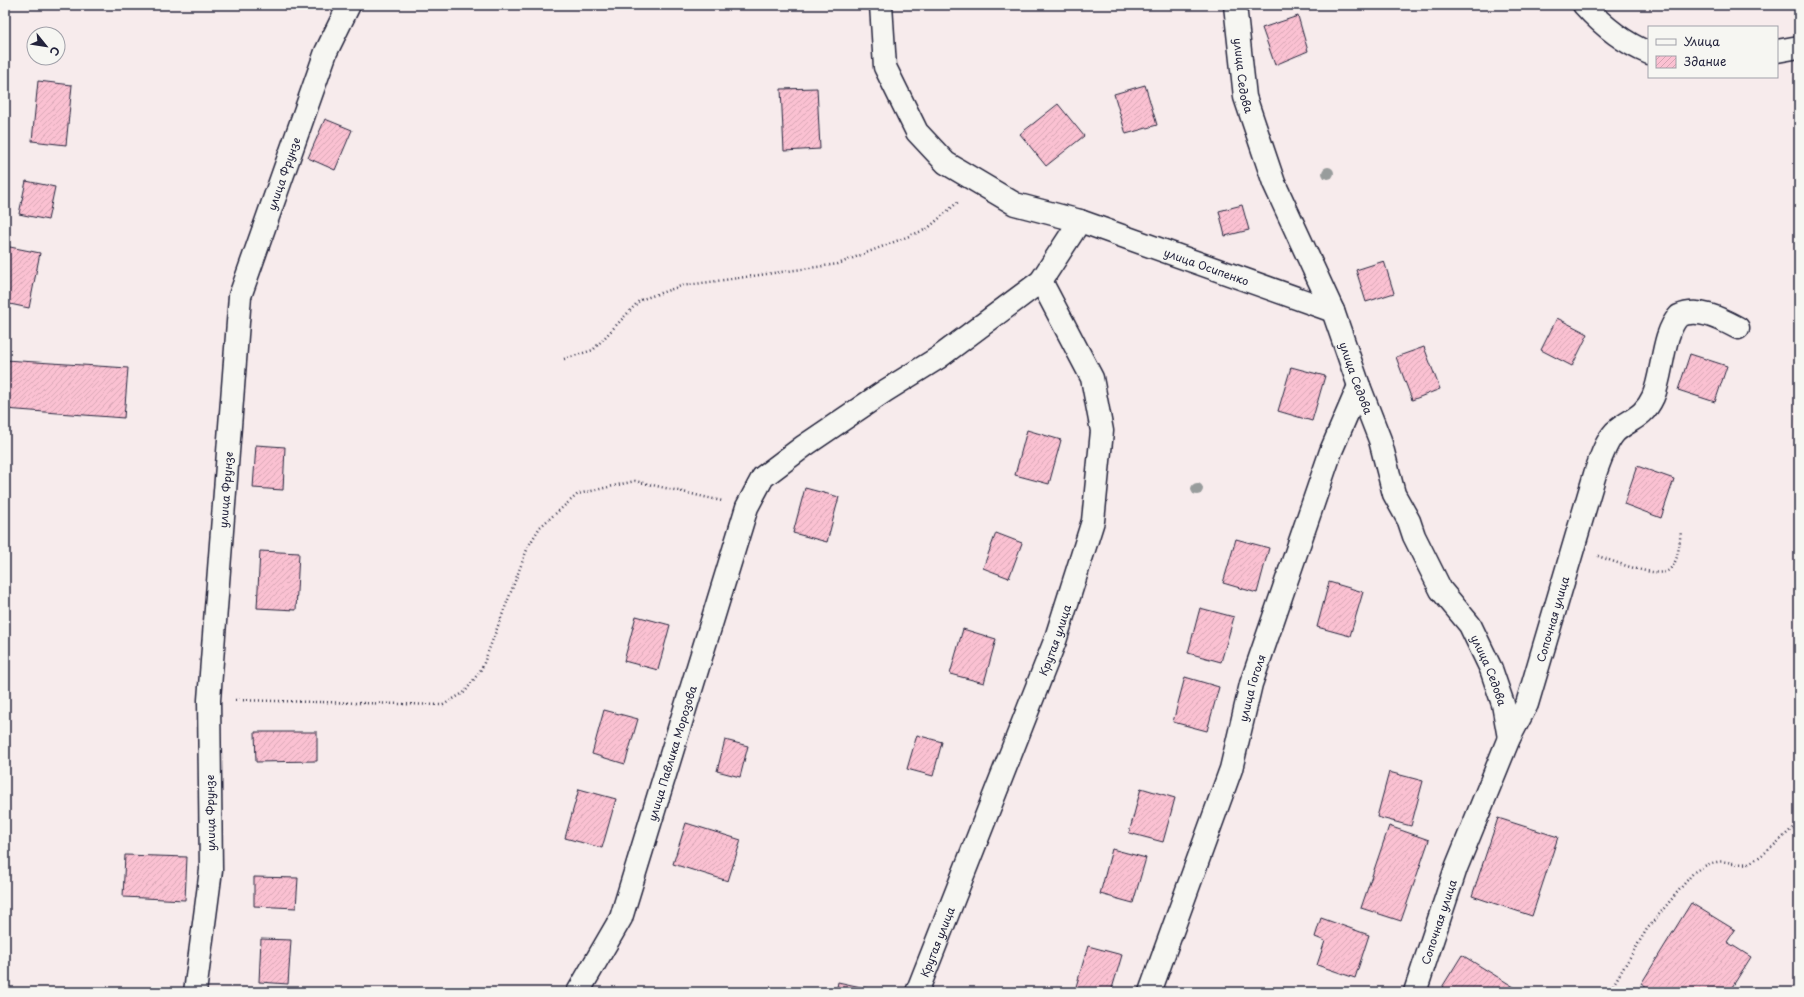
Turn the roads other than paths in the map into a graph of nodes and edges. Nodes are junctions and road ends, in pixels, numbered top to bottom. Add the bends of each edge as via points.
1 (348, 5) edge
2 (881, 5) edge
3 (1235, 5) edge
4 (1584, 5) edge
5 (1799, 47) edge
6 (1778, 51) edge
7 (1648, 52) edge
8 (1080, 221) junction
9 (1041, 281) junction
10 (1333, 311) junction
11 (1738, 328) dead end
12 (1359, 386) junction
13 (1509, 738) junction
14 (195, 992) edge
15 (578, 992) edge
16 (917, 992) edge
17 (1150, 992) edge
18 (1415, 992) edge

1 - 14 street, улица Фрунзе via 326,52 240,296 209,700 211,870
2 - 8 street, улица Осипенко via 885,67 917,132 946,163 1015,204
3 - 10 street, улица Седова via 1245,97 1274,183
4 - 7 street via 1625,41
5 - 6 street
8 - 9 street
8 - 10 street, улица Осипенко
9 - 15 street, улица Павлика Морозова via 938,358 804,446 763,477 747,507 621,918
9 - 16 street, Крутая улица via 1092,378 1102,431 1093,521 1055,641
10 - 12 street, улица Седова
11 - 13 street, Сопочная улица via 1721,318 1709,315 1683,315 1677,319 1670,331 1658,381 1650,402 1639,417 1616,431 1604,451 1527,704
12 - 13 street, улица Седова via 1380,440 1394,494 1441,590 1470,625 1492,669 1503,704
12 - 17 street, улица Гоголя via 1331,451 1251,684 1231,769
13 - 18 street, Сопочная улица via 1456,868

